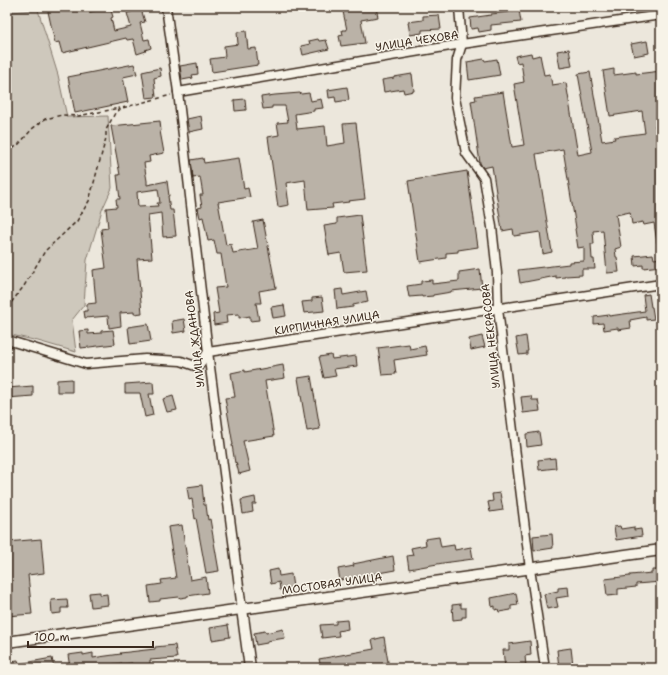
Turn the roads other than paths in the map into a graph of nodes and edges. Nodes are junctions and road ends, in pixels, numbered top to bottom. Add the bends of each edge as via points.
1 (166, 7) edge
2 (459, 7) edge
3 (661, 15) edge
4 (462, 44) junction
5 (178, 92) junction
6 (661, 284) edge
7 (498, 309) junction
8 (7, 340) edge
9 (208, 352) junction
10 (661, 550) edge
11 (530, 569) junction
12 (242, 609) junction
13 (7, 642) edge
14 (250, 668) edge
15 (545, 668) edge

1 - 5 street, УЛИЦА ЖДАНОВА
2 - 4 street, УЛИЦА НЕКРАСОВА
3 - 4 street, УЛИЦА ЧЕХОВА
4 - 5 street, УЛИЦА ЧЕХОВА
4 - 7 street, УЛИЦА НЕКРАСОВА via 457,60 455,98 466,153 484,178 497,273
5 - 9 street, УЛИЦА ЖДАНОВА
6 - 7 street, КИРПИЧНАЯ УЛИЦА
7 - 9 street, КИРПИЧНАЯ УЛИЦА
7 - 11 street, УЛИЦА НЕКРАСОВА
8 - 9 street via 86,364 145,359 181,361 198,367
9 - 12 street, УЛИЦА ЖДАНОВА
10 - 11 street, МОСТОВАЯ УЛИЦА
11 - 12 street, МОСТОВАЯ УЛИЦА
11 - 15 street, УЛИЦА НЕКРАСОВА
12 - 13 street, МОСТОВАЯ УЛИЦА
12 - 14 street, УЛИЦА ЖДАНОВА

